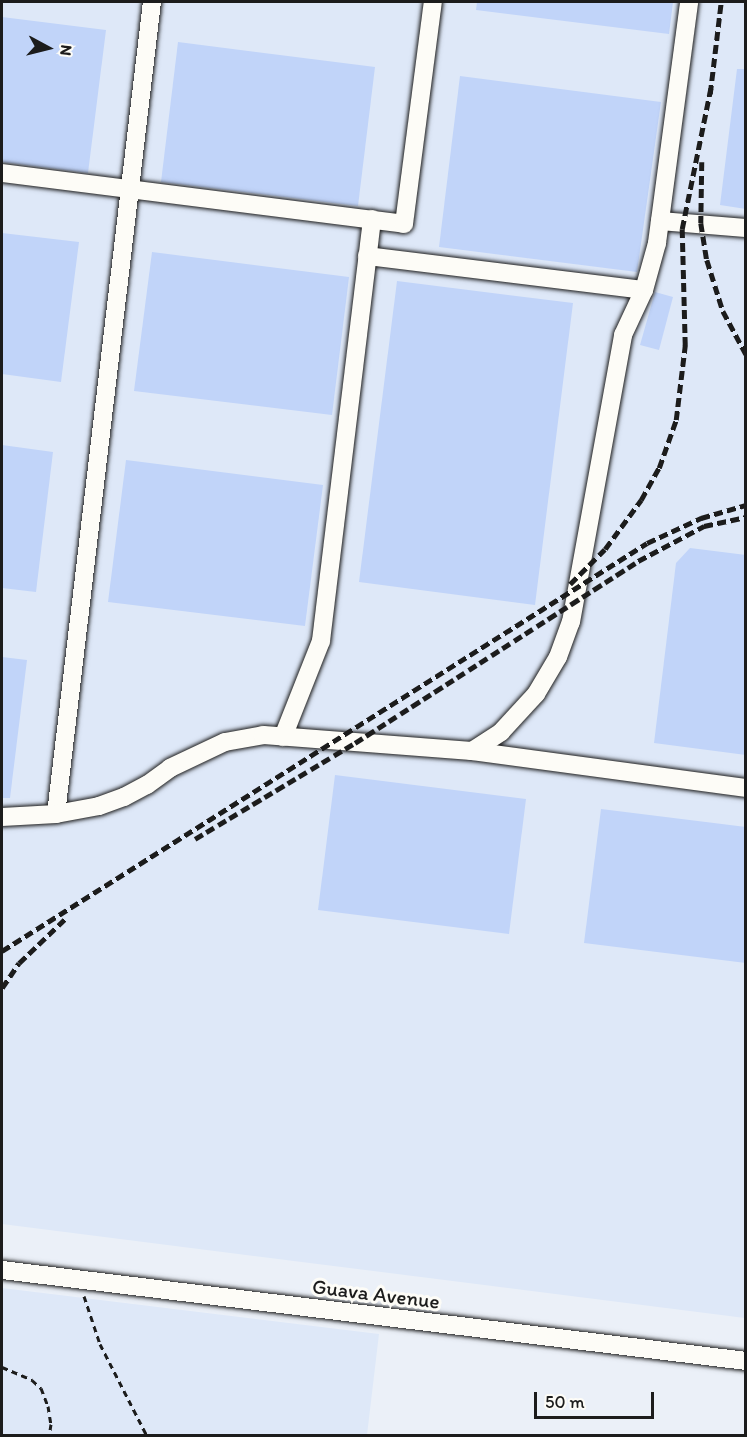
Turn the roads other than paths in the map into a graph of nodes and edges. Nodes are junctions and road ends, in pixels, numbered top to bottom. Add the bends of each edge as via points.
1 (152, 2) edge
2 (433, 2) edge
3 (689, 2) edge
4 (2, 173) edge
5 (130, 188) junction
6 (372, 219) junction
7 (660, 221) junction
8 (746, 228) edge
9 (367, 256) junction
10 (644, 290) junction
11 (283, 737) junction
12 (472, 751) junction
13 (746, 788) edge
14 (56, 814) junction
15 (2, 817) edge
16 (2, 1270) edge
17 (746, 1361) edge

1 - 5 street
2 - 6 street via 404,224
3 - 7 street
4 - 5 street
5 - 6 street
5 - 14 street
6 - 9 street
7 - 8 street
7 - 10 street
9 - 10 street
9 - 11 street via 321,641
10 - 12 street via 623,335 576,601 558,657 536,694 501,732
11 - 12 street
11 - 14 street via 263,735 225,741 170,768 124,797
12 - 13 street
14 - 15 street
16 - 17 street, Guava Avenue

